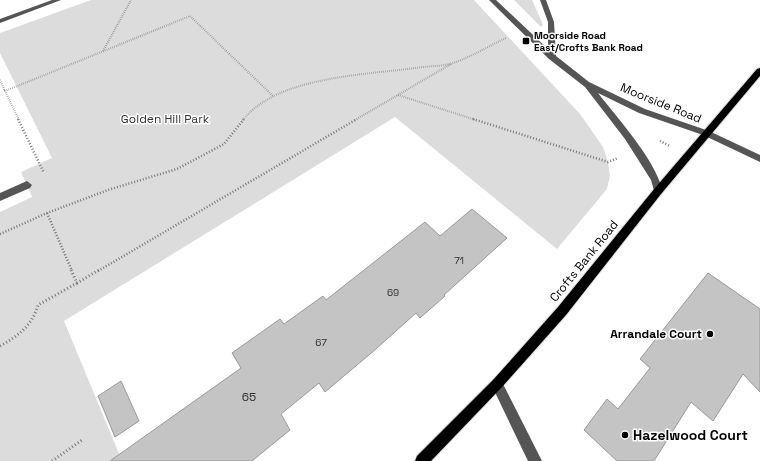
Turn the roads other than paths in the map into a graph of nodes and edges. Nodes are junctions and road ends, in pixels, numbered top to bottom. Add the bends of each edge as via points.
1 (492, 0) edge
2 (543, 0) edge
3 (55, 1) edge
4 (0, 20) edge
5 (552, 57) junction
6 (760, 71) edge
7 (586, 84) junction
8 (706, 133) junction
9 (760, 159) edge
10 (27, 185) road end
11 (658, 191) junction
12 (0, 197) edge
13 (497, 384) junction
14 (422, 461) edge
15 (535, 461) edge

1 - 5 street, Moorside Road
2 - 5 street via 551,22
3 - 4 street
5 - 7 street, Moorside Road
6 - 8 main road, Crofts Bank Road
7 - 8 street, Moorside Road via 642,111
7 - 11 street, Moorside Road via 628,137 655,179
8 - 9 street, Moorside Road
8 - 11 main road, Crofts Bank Road
10 - 12 street
11 - 13 main road, Crofts Bank Road via 562,311
13 - 14 main road, Crofts Bank Road
13 - 15 street

